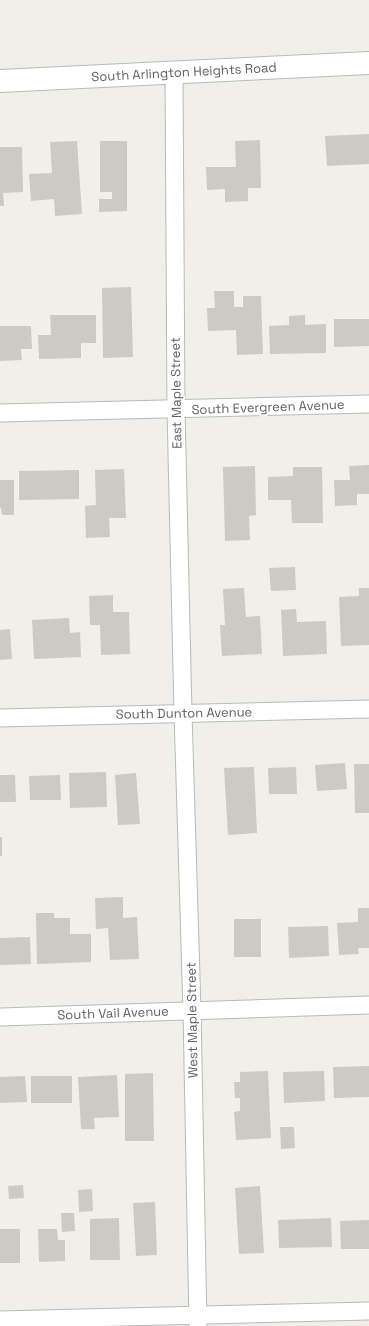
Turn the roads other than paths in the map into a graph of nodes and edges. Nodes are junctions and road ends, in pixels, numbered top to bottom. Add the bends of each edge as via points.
1 (369, 63) edge
2 (174, 73) junction
3 (0, 81) edge
4 (369, 404) edge
5 (176, 410) junction
6 (0, 413) edge
7 (369, 709) edge
8 (182, 714) junction
9 (0, 718) edge
10 (369, 1005) edge
11 (192, 1010) junction
12 (0, 1017) edge
13 (369, 1311) edge
14 (0, 1320) edge
15 (198, 1321) edge

1 - 2 main road, South Arlington Heights Road
2 - 3 main road, South Arlington Heights Road
2 - 5 street, East Maple Street
4 - 5 street, South Evergreen Avenue
5 - 6 street, South Evergreen Avenue
5 - 8 street, East Maple Street
7 - 8 street, South Dunton Avenue
8 - 9 street, South Dunton Avenue
8 - 11 street, West Maple Street
10 - 11 street, South Vail Avenue
11 - 12 street, South Vail Avenue
11 - 15 street, West Maple Street
13 - 15 street
14 - 15 street

